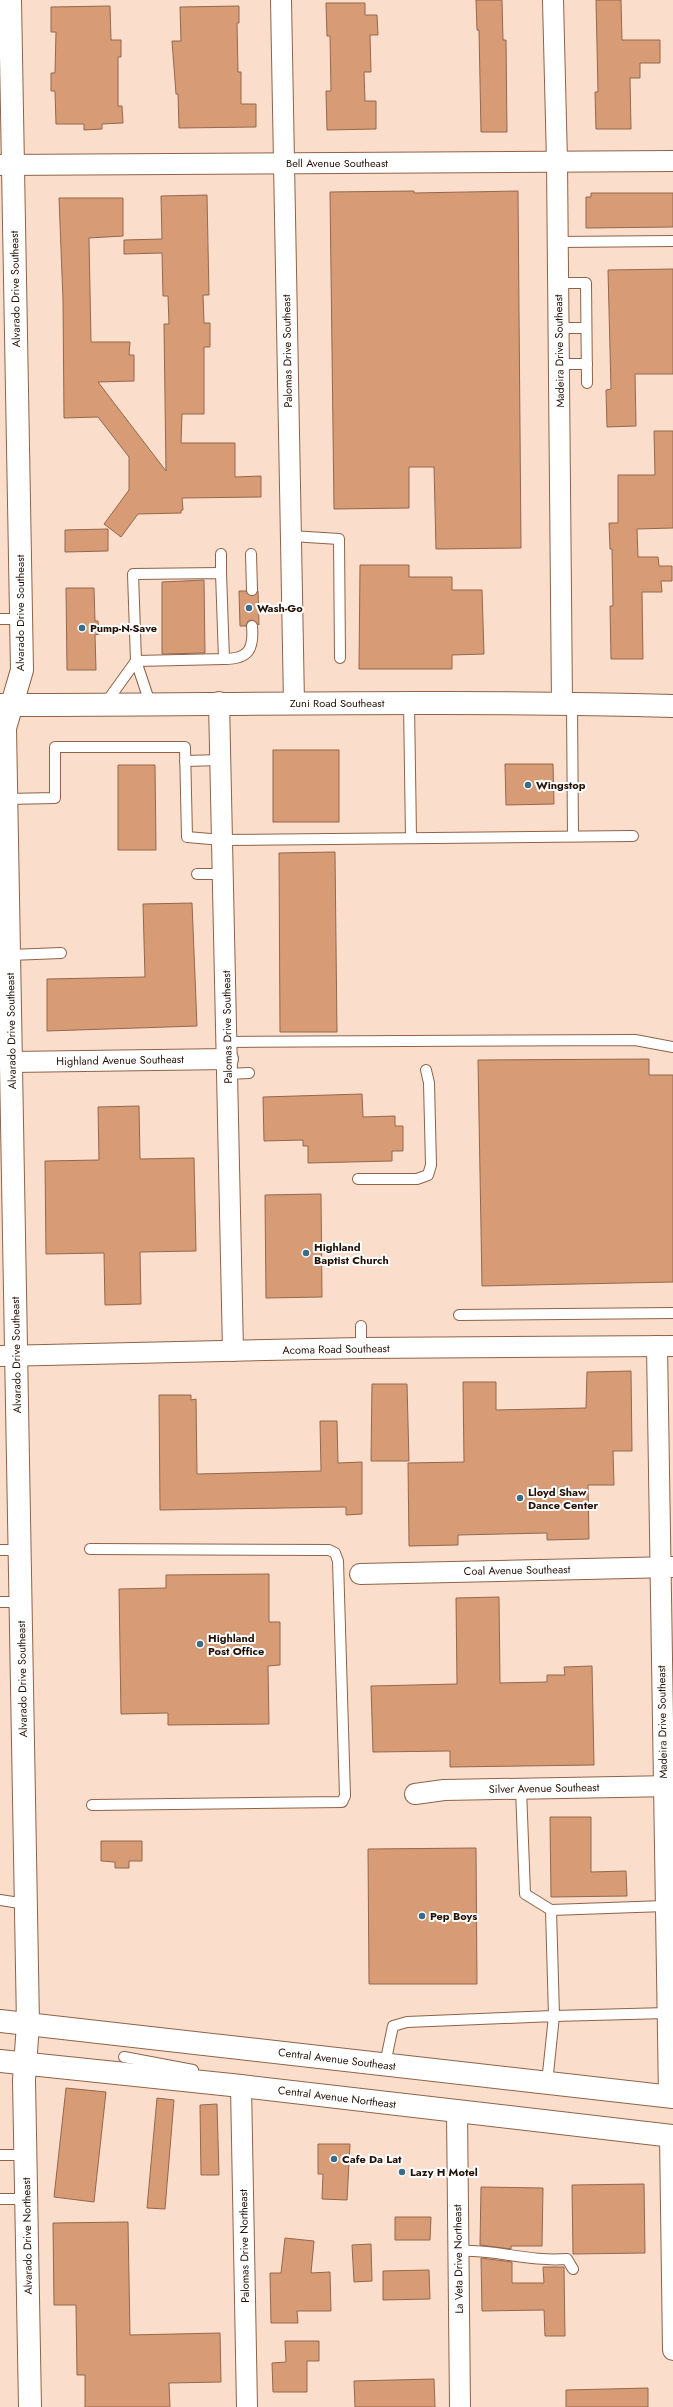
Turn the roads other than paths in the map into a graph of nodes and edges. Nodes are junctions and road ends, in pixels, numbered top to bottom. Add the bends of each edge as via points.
1 (10, 0) edge
2 (281, 0) edge
3 (553, 0) edge
4 (673, 161) edge
5 (557, 162) junction
6 (284, 163) junction
7 (6, 165) edge
8 (673, 241) edge
9 (558, 242) junction
10 (558, 283) junction
11 (558, 328) junction
12 (586, 328) junction
13 (559, 364) junction
14 (587, 364) junction
15 (587, 383) dead end
16 (291, 536) junction
17 (221, 554) dead end
18 (251, 554) dead end
19 (221, 573) junction
20 (252, 590) dead end
21 (0, 619) edge
22 (21, 619) junction
23 (252, 626) dead end
24 (340, 658) dead end
25 (224, 659) junction
26 (136, 661) junction
27 (219, 702) junction
28 (150, 703) junction
29 (294, 703) junction
30 (409, 703) junction
31 (567, 703) junction
32 (104, 704) junction
33 (6, 705) edge
34 (673, 706) edge
35 (221, 760) junction
36 (185, 761) junction
37 (3, 762) edge
38 (7, 799) junction
39 (573, 836) junction
40 (633, 836) dead end
41 (411, 837) junction
42 (222, 840) junction
43 (197, 874) dead end
44 (224, 874) junction
45 (61, 953) dead end
46 (10, 955) junction
47 (673, 1048) edge
48 (228, 1058) junction
49 (12, 1062) junction
50 (426, 1070) dead end
51 (249, 1073) dead end
52 (358, 1179) dead end
53 (673, 1313) edge
54 (459, 1315) dead end
55 (361, 1326) dead end
56 (665, 1346) edge
57 (361, 1348) junction
58 (233, 1351) junction
59 (8, 1356) edge
60 (90, 1549) dead end
61 (10, 1550) edge
62 (666, 1567) edge
63 (360, 1574) dead end
64 (10, 1602) edge
65 (668, 1786) edge
66 (521, 1789) junction
67 (415, 1794) dead end
68 (92, 1805) dead end
69 (0, 1900) edge
70 (26, 1904) junction
71 (665, 1906) junction
72 (551, 1910) junction
73 (667, 2013) junction
74 (554, 2016) junction
75 (0, 2021) edge
76 (28, 2024) junction
77 (124, 2057) dead end
78 (0, 2061) edge
79 (24, 2064) junction
80 (385, 2064) junction
81 (547, 2083) junction
82 (241, 2086) junction
83 (671, 2097) edge
84 (457, 2111) junction
85 (672, 2133) edge
86 (0, 2155) edge
87 (26, 2155) junction
88 (0, 2199) edge
89 (26, 2199) junction
90 (458, 2251) junction
91 (573, 2269) dead end
92 (673, 2350) edge
93 (30, 2407) edge
94 (247, 2407) edge
95 (460, 2407) edge

1 - 7 street, Alvarado Drive Southeast
2 - 6 street, Palomas Drive Southeast
3 - 5 street, Madeira Drive Southeast
4 - 5 street, Bell Avenue Southeast
5 - 6 street, Bell Avenue Southeast
5 - 9 street, Madeira Drive Southeast
6 - 7 street, Bell Avenue Southeast
6 - 16 street, Palomas Drive Southeast
7 - 22 street, Alvarado Drive Southeast
8 - 9 lane
9 - 10 street, Madeira Drive Southeast
10 - 11 street, Madeira Drive Southeast
10 - 12 lane via 586,283
11 - 12 lane
11 - 13 street, Madeira Drive Southeast
12 - 14 lane
13 - 14 lane
13 - 31 street, Madeira Drive Southeast
14 - 15 lane
16 - 24 lane via 339,539
16 - 29 street, Palomas Drive Southeast
17 - 19 lane
18 - 20 lane
19 - 25 lane
19 - 26 lane via 133,574
21 - 22 lane
22 - 33 street, Alvarado Drive Southeast via 22,670
23 - 25 lane via 252,642 244,656 238,659
25 - 26 lane
26 - 28 lane
26 - 32 lane
27 - 28 street, Zuni Road Southeast
27 - 29 street, Zuni Road Southeast
27 - 35 street, Palomas Drive Southeast
28 - 32 street, Zuni Road Southeast
29 - 30 street, Zuni Road Southeast
30 - 31 street, Zuni Road Southeast
30 - 41 lane
31 - 34 street, Zuni Road Southeast
31 - 39 lane
32 - 33 street, Zuni Road Southeast
33 - 37 street, Alvarado Drive Southeast
35 - 36 lane
35 - 42 street, Palomas Drive Southeast
36 - 38 lane via 185,747 55,747 55,798
36 - 42 lane via 187,838
37 - 38 street, Alvarado Drive Southeast
38 - 46 street, Alvarado Drive Southeast
39 - 40 lane
39 - 41 lane
41 - 42 lane
42 - 44 street, Palomas Drive Southeast
43 - 44 lane
44 - 48 street, Palomas Drive Southeast
45 - 46 lane
46 - 49 street, Alvarado Drive Southeast
47 - 48 lane via 635,1040
48 - 49 street, Highland Avenue Southeast
48 - 51 lane
48 - 58 street, Palomas Drive Southeast
49 - 59 street, Alvarado Drive Southeast
50 - 52 lane via 429,1083 431,1165 428,1175 417,1179
53 - 54 lane
55 - 57 lane
56 - 57 street, Acoma Road Southeast
56 - 62 street, Madeira Drive Southeast
57 - 58 street, Acoma Road Southeast
58 - 59 street, Acoma Road Southeast
59 - 61 street, Alvarado Drive Southeast
60 - 68 lane via 329,1550 335,1553 338,1561 345,1796 342,1802
61 - 64 street, Alvarado Drive Southeast
62 - 63 street, Coal Avenue Southeast
62 - 65 street, Madeira Drive Southeast
64 - 70 street, Alvarado Drive Southeast
65 - 66 street, Silver Avenue Southeast
65 - 71 street, Madeira Drive Southeast
66 - 67 street, Silver Avenue Southeast via 444,1790
66 - 72 lane via 525,1894
69 - 70 lane
70 - 76 street, Alvarado Drive Southeast
71 - 72 lane
71 - 73 street, Madeira Drive Southeast
72 - 74 lane
73 - 74 lane
73 - 83 street, Madeira Drive Southeast
74 - 80 lane via 407,2022 393,2026
74 - 81 lane
75 - 76 street, Central Avenue Southeast
76 - 79 street, Alvarado Drive Southeast
76 - 80 street, Central Avenue Southeast
77 - 85 lane via 180,2069
78 - 79 street, Central Avenue Northeast
79 - 82 street, Central Avenue Northeast
79 - 87 street, Alvarado Drive Northeast
80 - 81 street, Central Avenue Southeast
81 - 83 street, Central Avenue Southeast
82 - 84 street, Central Avenue Northeast
82 - 94 street, Palomas Drive Northeast
84 - 85 street, Central Avenue Northeast
84 - 90 street, La Veta Drive Northeast
85 - 92 street
86 - 87 lane
87 - 89 street, Alvarado Drive Northeast
88 - 89 lane
89 - 93 street, Alvarado Drive Northeast
90 - 91 lane via 472,2250 544,2261 567,2258
90 - 95 street, La Veta Drive Northeast

